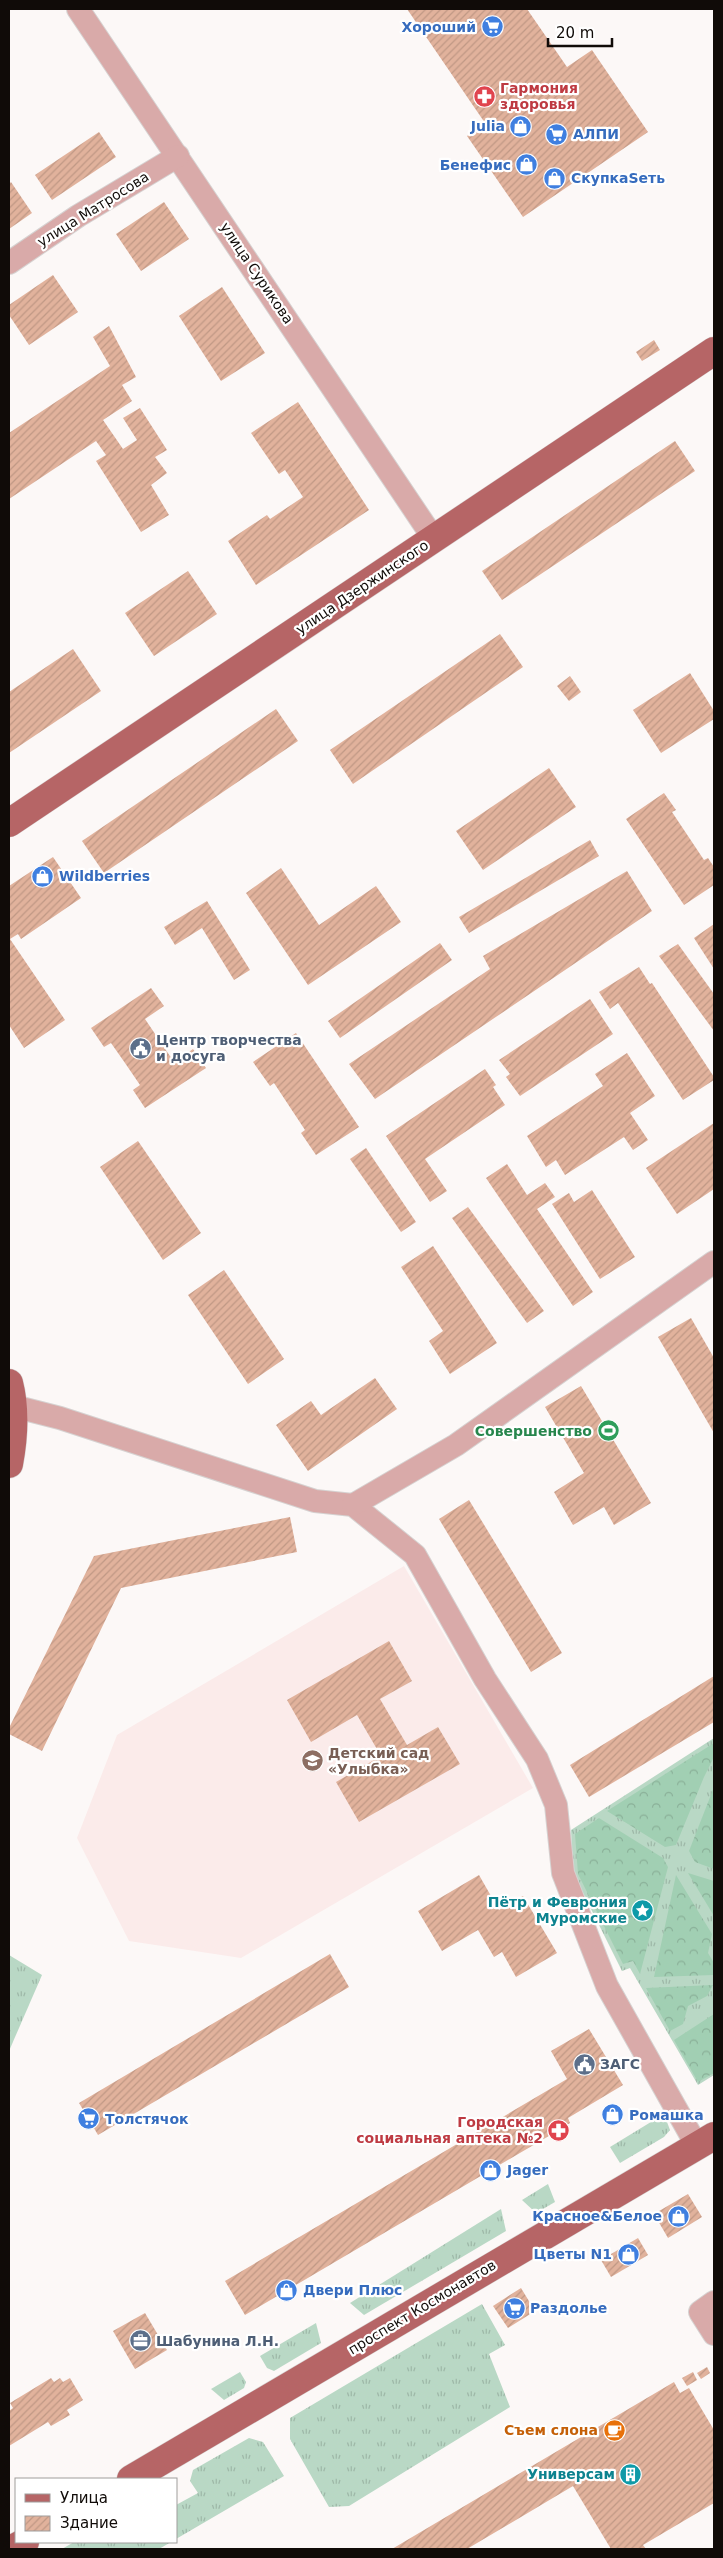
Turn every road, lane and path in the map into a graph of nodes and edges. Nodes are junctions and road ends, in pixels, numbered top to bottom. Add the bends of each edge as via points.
1 (78, 9) edge
2 (178, 156) junction
3 (9, 263) edge
4 (714, 350) edge
5 (434, 539) junction
6 (9, 823) edge
7 (714, 1262) edge
8 (11, 1395) edge
9 (9, 1464) edge
10 (353, 1505) junction
11 (710, 2139) edge
12 (714, 2302) edge
13 (714, 2334) edge
14 (133, 2478) edge
15 (23, 2543) edge
16 (12, 2549) edge

1 - 2 street, улица Сурикова
2 - 3 street, улица Матросова via 78,216
2 - 5 street, улица Сурикова
4 - 5 main road, улица Дзержинского
5 - 6 main road, улица Дзержинского
7 - 10 street via 456,1445
8 - 9 main road via 14,1425
8 - 10 street via 60,1418 314,1501
10 - 11 street via 415,1555 485,1679 537,1759 556,1805 563,1873 607,1986
11 - 14 main road, проспект Космонавтов
12 - 13 street via 700,2312
15 - 16 main road

